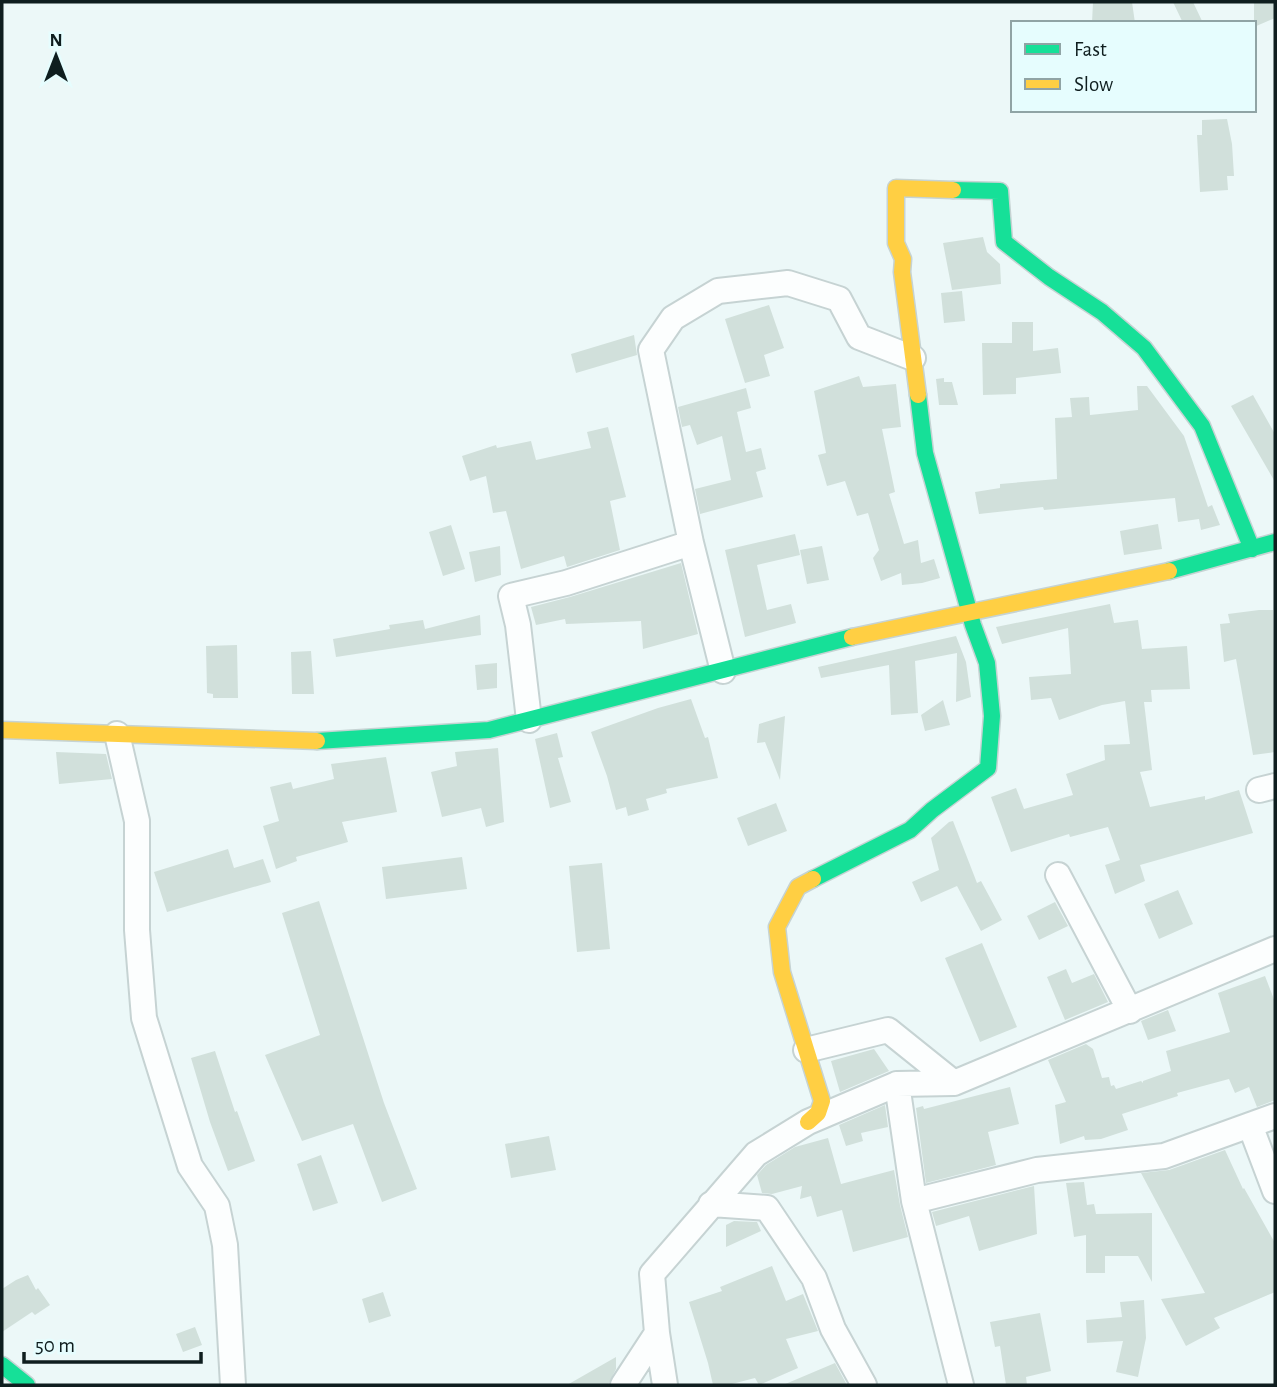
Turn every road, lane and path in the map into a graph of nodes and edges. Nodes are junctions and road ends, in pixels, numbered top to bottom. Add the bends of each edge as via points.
1 (913, 358) junction
2 (1275, 542) edge
3 (691, 543) junction
4 (1252, 549) junction
5 (970, 610) junction
6 (723, 671) junction
7 (529, 720) junction
8 (2, 730) edge
9 (117, 734) junction
10 (1058, 875) dead end
11 (1275, 949) edge
12 (1130, 1011) junction
13 (806, 1050) junction
14 (954, 1083) junction
15 (897, 1084) junction
16 (1275, 1116) edge
17 (808, 1122) junction
18 (1250, 1125) junction
19 (1275, 1191) edge
20 (914, 1201) junction
21 (711, 1204) junction
22 (657, 1333) junction
23 (2, 1365) edge
24 (27, 1385) edge
25 (233, 1385) edge
26 (623, 1385) edge
27 (665, 1385) edge
28 (864, 1385) edge
29 (961, 1385) edge

1 - 3 street via 859,337 839,299 788,283 718,291 673,318 651,351
1 - 4 street via 903,259 896,243 896,188 1000,191 1004,243 1102,312 1144,348 1202,426
1 - 5 street via 925,453
2 - 4 street
3 - 6 street
3 - 7 street via 511,596
4 - 5 street via 1197,565
5 - 6 street
5 - 13 street via 987,660 993,745 988,768 910,830 798,887 777,927 782,972
6 - 7 street
7 - 9 street via 489,730 306,741
8 - 9 street
9 - 25 street via 137,821 137,930 144,1018 190,1166 217,1206 225,1245
10 - 12 street
11 - 12 street
12 - 14 street
13 - 14 street via 888,1030
13 - 17 street via 822,1101
14 - 15 street
15 - 17 street
15 - 20 street
16 - 18 street
17 - 21 street via 756,1154
18 - 19 street
18 - 20 street via 1164,1156 1037,1170
20 - 29 street
21 - 22 street via 652,1274
21 - 28 street via 767,1209 814,1278 833,1329
22 - 26 street
22 - 27 street
23 - 24 street

